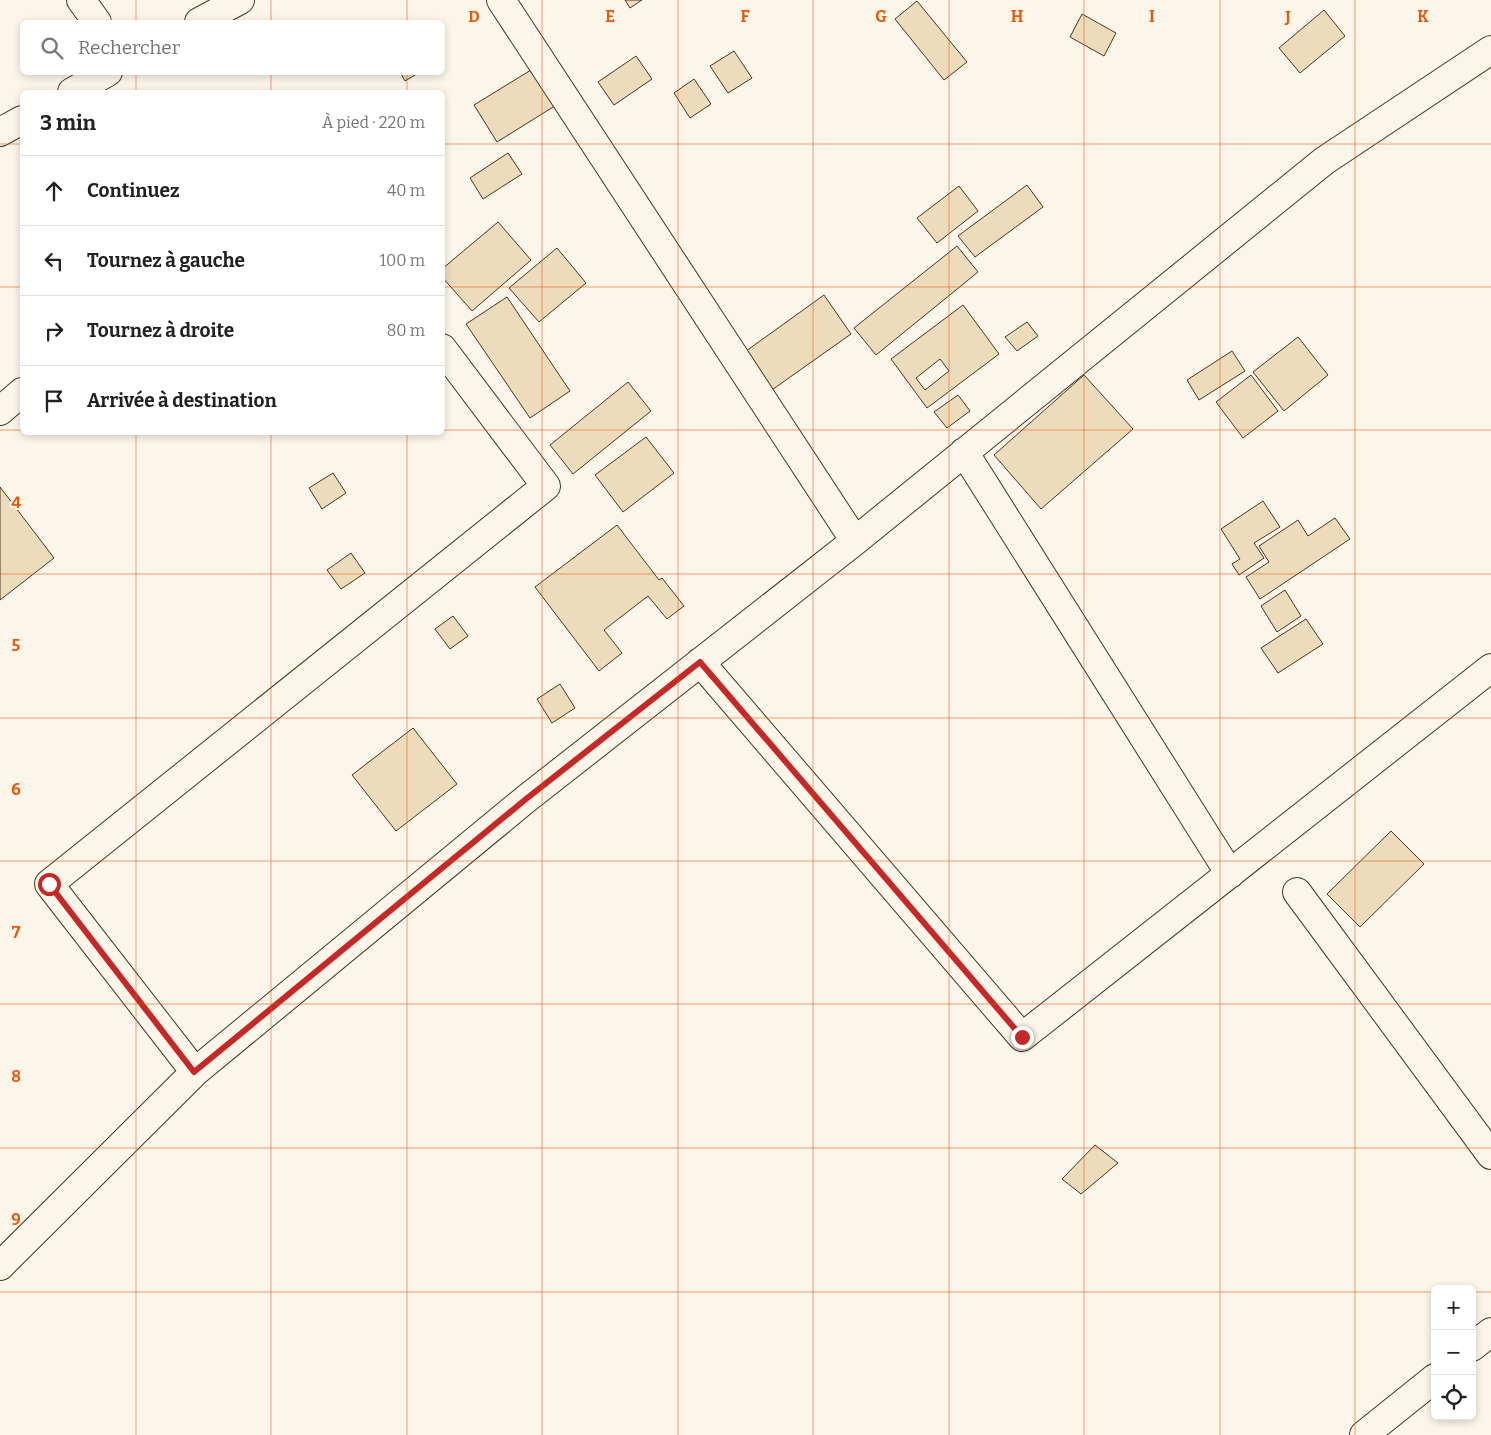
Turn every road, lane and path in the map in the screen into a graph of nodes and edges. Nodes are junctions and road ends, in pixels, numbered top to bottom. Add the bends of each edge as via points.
1 (81, 0) edge
2 (240, 0) edge
3 (501, 0) edge
4 (96, 20) edge
5 (203, 20) edge
6 (1491, 50) edge
7 (103, 75) edge
8 (76, 90) edge
9 (20, 121) edge
10 (0, 132) edge
11 (445, 352) edge
12 (20, 394) edge
13 (0, 411) edge
14 (964, 452) junction
15 (855, 541) junction
16 (700, 662) junction
17 (1491, 668) edge
18 (1230, 874) junction
19 (1297, 892) dead end
20 (194, 1072) junction
21 (1491, 1155) edge
22 (0, 1266) edge
23 (1491, 1332) edge
24 (1476, 1344) edge
25 (1431, 1381) edge
26 (1364, 1435) edge

1 - 4 street
2 - 5 street
3 - 15 street
6 - 14 street via 1324,161
7 - 8 street
9 - 10 street
11 - 20 street via 546,486 49,884
12 - 13 street
14 - 15 street
14 - 18 street
15 - 16 street
16 - 18 street via 1022,1037
16 - 20 street via 526,799
17 - 18 street
19 - 21 street
20 - 22 street
23 - 24 street
25 - 26 street

